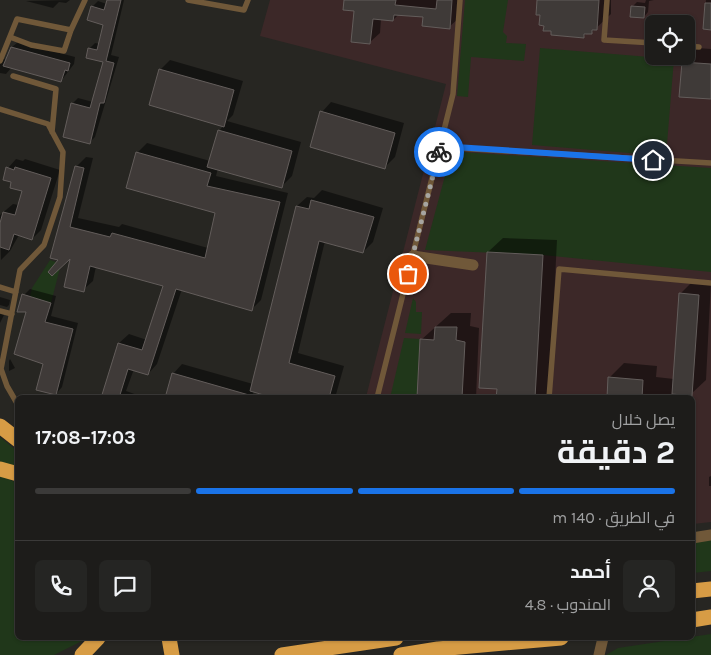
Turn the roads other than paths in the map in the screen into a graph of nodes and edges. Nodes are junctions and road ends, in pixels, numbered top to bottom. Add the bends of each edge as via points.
1 (85, 0) edge
2 (188, 0) edge
3 (248, 0) edge
4 (460, 0) edge
5 (607, 0) edge
6 (71, 30) junction
7 (10, 37) junction
8 (645, 42) edge
9 (695, 47) edge
10 (699, 47) dead end
11 (0, 61) edge
12 (13, 76) dead end
13 (0, 109) edge
14 (52, 132) junction
15 (440, 146) junction
16 (711, 163) edge
17 (413, 256) junction
18 (473, 265) dead end
19 (711, 283) edge
20 (0, 287) edge
21 (16, 292) junction
22 (0, 311) edge
23 (12, 314) junction
24 (0, 340) edge
25 (8, 341) junction
26 (378, 395) edge
27 (549, 395) edge
28 (15, 401) edge
29 (0, 426) edge
30 (15, 438) edge
31 (0, 470) edge
32 (15, 473) edge
33 (711, 535) edge
34 (695, 538) edge
35 (711, 588) edge
36 (695, 591) edge
37 (711, 617) edge
38 (695, 620) edge
39 (96, 640) edge
40 (377, 640) edge
41 (539, 640) edge
42 (603, 640) edge
43 (438, 649) junction
44 (82, 655) edge
45 (282, 655) edge
46 (401, 655) edge
47 (423, 655) edge
48 (599, 655) edge

1 - 6 lane
2 - 3 lane via 244,10
4 - 15 lane via 453,94
5 - 8 lane via 604,40
6 - 7 lane via 17,20
6 - 7 lane via 64,51 31,46
7 - 11 lane
9 - 10 lane
12 - 14 lane via 56,89
13 - 14 lane via 48,124
14 - 21 lane via 63,152 60,198 44,245 20,270
15 - 16 lane
15 - 17 lane
17 - 18 street
17 - 26 lane
19 - 27 lane via 559,269
20 - 21 lane
21 - 23 lane
22 - 23 lane
23 - 25 lane
24 - 25 lane
25 - 28 lane via 1,369
29 - 30 highway
31 - 32 highway
33 - 34 street
35 - 36 highway
37 - 38 highway
39 - 44 highway
40 - 45 highway
41 - 43 highway
42 - 48 street
43 - 46 highway
43 - 47 highway

